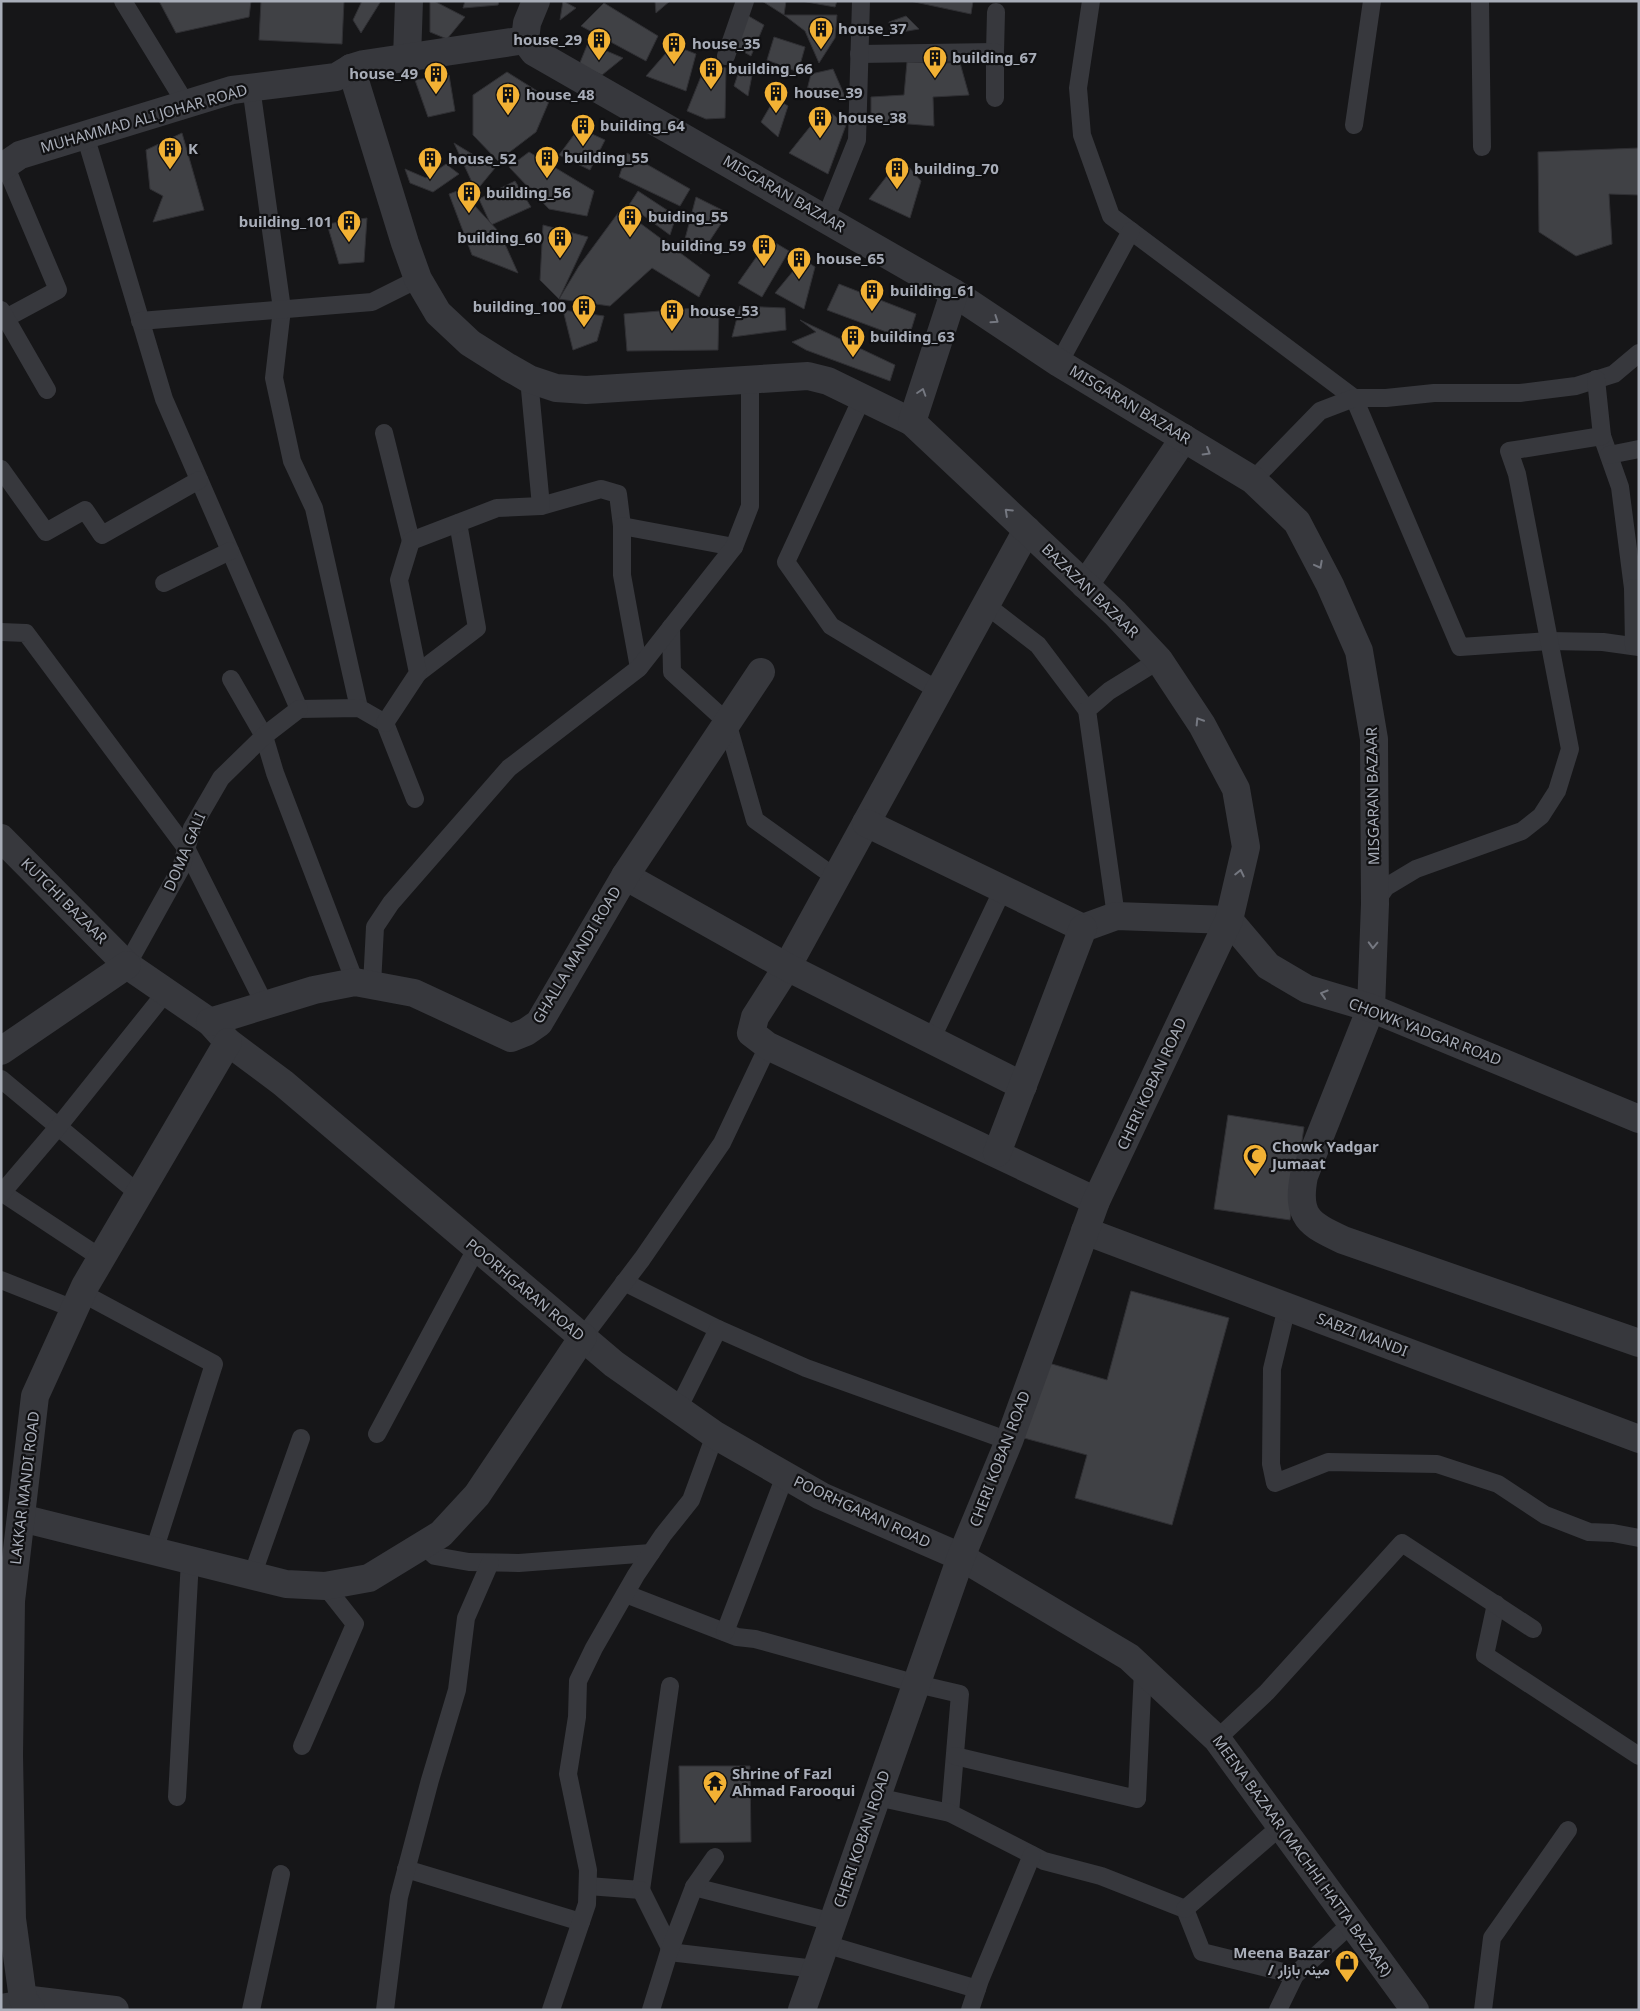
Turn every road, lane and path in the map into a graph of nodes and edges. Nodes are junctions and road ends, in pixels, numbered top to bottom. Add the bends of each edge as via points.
1 (123, 1) edge
2 (409, 1) edge
3 (536, 1) edge
4 (745, 1) edge
5 (861, 1) edge
6 (1091, 1) edge
7 (1372, 1) edge
8 (1480, 1) edge
9 (996, 12) dead end
10 (525, 40) junction
11 (995, 52) junction
12 (859, 54) junction
13 (726, 56) dead end
14 (407, 58) junction
15 (351, 68) junction
16 (251, 87) junction
17 (995, 98) dead end
18 (186, 104) junction
19 (1354, 125) dead end
20 (85, 135) junction
21 (1482, 147) dead end
22 (3, 166) edge
23 (826, 218) junction
24 (1131, 231) junction
25 (418, 279) junction
26 (954, 293) junction
27 (282, 309) junction
28 (4, 314) edge
29 (140, 321) junction
30 (1639, 353) edge
31 (1059, 363) junction
32 (1631, 365) edge
33 (750, 378) junction
34 (529, 379) junction
35 (1596, 380) junction
36 (46, 390) dead end
37 (862, 398) junction
38 (1354, 398) junction
39 (912, 422) junction
40 (384, 433) dead end
41 (1602, 436) junction
42 (1184, 438) junction
43 (1639, 449) edge
44 (1609, 455) junction
45 (1, 469) edge
46 (199, 480) junction
47 (1253, 480) junction
48 (541, 506) junction
49 (458, 523) junction
50 (622, 526) junction
51 (1027, 530) junction
52 (411, 541) junction
53 (734, 548) junction
54 (230, 551) junction
55 (164, 583) dead end
56 (1085, 585) junction
57 (1636, 588) edge
58 (986, 605) junction
59 (671, 627) junction
60 (1, 632) edge
61 (1549, 641) junction
62 (1636, 647) edge
63 (1159, 660) junction
64 (639, 668) junction
65 (761, 672) dead end
66 (418, 673) junction
67 (230, 679) dead end
68 (939, 691) junction
69 (359, 708) junction
70 (299, 709) junction
71 (1087, 710) junction
72 (727, 722) junction
73 (384, 723) junction
74 (264, 736) junction
75 (414, 799) dead end
76 (866, 823) junction
77 (1, 838) edge
78 (186, 848) junction
79 (625, 876) junction
80 (836, 878) junction
81 (1002, 889) junction
82 (1374, 904) junction
83 (1116, 916) junction
84 (1229, 920) junction
85 (1083, 928) junction
86 (128, 965) junction
87 (787, 967) junction
88 (363, 984) junction
89 (166, 992) junction
90 (265, 1005) junction
91 (1371, 1008) junction
92 (210, 1022) junction
93 (931, 1040) junction
94 (228, 1042) junction
95 (768, 1046) junction
96 (1, 1051) edge
97 (1, 1079) edge
98 (1023, 1086) junction
99 (1639, 1119) edge
100 (58, 1127) junction
101 (997, 1153) junction
102 (2, 1193) edge
103 (139, 1194) junction
104 (1096, 1201) junction
105 (1085, 1231) junction
106 (476, 1248) junction
107 (101, 1258) junction
108 (1, 1280) edge
109 (624, 1282) junction
110 (78, 1301) junction
111 (1287, 1307) junction
112 (718, 1329) junction
113 (583, 1338) junction
114 (1639, 1343) edge
115 (678, 1409) junction
116 (377, 1434) dead end
117 (715, 1435) junction
118 (301, 1438) dead end
119 (1639, 1439) edge
120 (1009, 1441) junction
121 (785, 1476) junction
122 (14, 1523) edge
123 (1639, 1538) edge
124 (423, 1545) junction
125 (154, 1551) junction
126 (651, 1553) junction
127 (961, 1557) junction
128 (190, 1560) junction
129 (490, 1563) junction
130 (8, 1566) edge
131 (252, 1576) junction
132 (325, 1586) junction
133 (626, 1594) junction
134 (1496, 1604) junction
135 (1533, 1629) dead end
136 (725, 1632) junction
137 (6, 1638) edge
138 (1142, 1670) junction
139 (917, 1684) junction
140 (670, 1686) dead end
141 (1217, 1739) junction
142 (302, 1746) dead end
143 (955, 1756) junction
144 (1639, 1756) edge
145 (5, 1790) edge
146 (177, 1797) dead end
147 (877, 1797) junction
148 (950, 1813) junction
149 (1281, 1826) junction
150 (1568, 1830) dead end
151 (1032, 1854) junction
152 (715, 1857) dead end
153 (406, 1869) junction
154 (280, 1874) dead end
155 (588, 1886) junction
156 (694, 1887) junction
157 (641, 1890) junction
158 (1185, 1909) junction
159 (581, 1922) junction
160 (1352, 1923) junction
161 (824, 1945) junction
162 (669, 1950) junction
163 (1295, 1975) junction
164 (977, 1989) junction
165 (18, 2004) edge
166 (115, 2010) edge
167 (250, 2010) edge
168 (385, 2010) edge
169 (551, 2010) edge
170 (651, 2010) edge
171 (802, 2010) edge
172 (970, 2010) edge
173 (1278, 2010) edge
174 (1415, 2010) edge
175 (1483, 2010) edge

1 - 18 lane
2 - 14 street
3 - 10 street via 527,23
4 - 13 lane
5 - 12 lane
6 - 24 lane via 1078,88 1082,135 1111,216
7 - 19 lane
8 - 21 lane
9 - 11 lane
10 - 14 street, MUHAMMAD ALI JOHAR ROAD
10 - 23 street, MISGARAN BAZAAR via 534,52
11 - 12 lane
11 - 17 lane
12 - 23 lane via 857,140
14 - 15 street, MUHAMMAD ALI JOHAR ROAD
15 - 16 street, MUHAMMAD ALI JOHAR ROAD via 336,76
15 - 25 street, BAZAZAN BAZAAR
16 - 18 street, MUHAMMAD ALI JOHAR ROAD
16 - 27 lane
18 - 20 street, MUHAMMAD ALI JOHAR ROAD
20 - 22 street, MUHAMMAD ALI JOHAR ROAD via 20,155
20 - 29 lane
22 - 28 lane via 58,290
23 - 26 street, MISGARAN BAZAAR
24 - 31 lane
24 - 38 lane
25 - 27 lane via 372,302
25 - 34 street, BAZAZAN BAZAAR via 438,313 470,343
26 -> 31 street, MISGARAN BAZAAR
39 -> 26 street
27 - 29 lane
27 - 69 lane via 274,378 292,461 314,508
28 - 36 lane
29 - 46 lane via 164,399
30 - 32 lane
31 - 42 street, MISGARAN BAZAAR
32 - 35 lane
33 - 34 street, BAZAZAN BAZAAR via 586,390 556,388
33 - 37 street, BAZAZAN BAZAAR via 808,376 828,381
33 - 53 lane via 750,506
34 - 48 lane
35 - 38 lane via 1576,386 1520,393 1434,393
35 - 41 lane
37 - 39 street, BAZAZAN BAZAAR
37 - 68 lane via 786,562 831,626
38 - 47 lane via 1320,411
38 - 61 lane via 1460,647
51 -> 39 street, BAZAZAN BAZAAR
40 - 52 lane
41 - 44 lane
41 - 61 lane via 1509,451 1517,474
42 -> 47 street, MISGARAN BAZAAR
42 - 56 street
43 - 44 lane
44 - 57 lane via 1620,487
45 - 46 lane via 46,532 85,510 102,535
46 - 54 lane
47 -> 82 street, MISGARAN BAZAAR via 1297,522 1359,651 1374,739
48 - 49 lane via 497,508
48 - 50 lane via 601,489 618,494
49 - 52 lane
49 - 66 lane via 477,628
50 - 53 lane
50 - 64 lane via 622,575
51 - 56 street, BAZAZAN BAZAAR
51 - 58 street
52 - 66 lane via 400,580
53 - 59 lane
54 - 55 lane
54 - 70 lane
56 - 63 street, BAZAZAN BAZAAR
57 - 62 lane
58 - 68 street
58 - 71 lane via 1038,645
59 - 64 lane
59 - 72 lane via 672,672
60 - 78 lane via 26,633
61 - 62 lane via 1603,642
61 - 82 lane via 1570,748 1557,791 1541,816 1522,831 1416,869 1386,886
63 - 71 lane via 1109,691
84 -> 63 street, BAZAZAN BAZAAR via 1246,847 1236,790 1202,725
64 - 88 lane via 509,768 391,903 375,927
65 - 72 street, GHALLA MANDI ROAD
66 - 73 lane
67 - 74 lane
68 - 76 street
69 - 70 lane
69 - 73 lane
70 - 74 lane, DOMA GALI
71 - 83 lane
72 - 79 street, GHALLA MANDI ROAD
72 - 80 lane via 755,820
73 - 75 lane
74 - 78 lane, DOMA GALI via 220,778 192,828
74 - 88 lane via 275,773
76 - 80 street
76 - 81 street
77 - 86 street, KUTCHI BAZAAR
78 - 86 lane, DOMA GALI via 181,868
78 - 90 lane
79 - 87 street
79 - 88 street, GHALLA MANDI ROAD via 539,1023 526,1032 511,1038 414,993
80 - 87 street
81 - 85 street
81 - 93 lane
82 -> 91 street, MISGARAN BAZAAR
83 - 84 street
83 - 85 street
91 -> 84 street, CHOWK YADGAR ROAD via 1307,989 1268,966
84 - 104 street, CHERI KOBAN ROAD
85 - 98 street
86 - 89 street, POORHGARAN ROAD
86 - 96 street
87 - 93 street
87 - 95 street via 755,1017 751,1033
88 - 90 street, GHALLA MANDI ROAD via 314,990
89 - 92 street, POORHGARAN ROAD
89 - 100 lane
90 - 92 street, GHALLA MANDI ROAD
91 - 99 street, CHOWK YADGAR ROAD
91 - 114 street via 1304,1176 1300,1193 1303,1212 1309,1221 1343,1240
92 - 94 street, POORHGARAN ROAD
93 - 98 street
94 - 103 street, LAKKAR MANDI ROAD
94 - 106 street, POORHGARAN ROAD via 282,1083
95 - 101 street
95 - 109 lane via 722,1143
97 - 100 lane
98 - 101 street
100 - 102 lane
100 - 103 lane
101 - 104 street
102 - 107 lane
103 - 107 street, LAKKAR MANDI ROAD
104 - 105 street, CHERI KOBAN ROAD
105 - 111 street, SABZI MANDI
105 - 120 street, CHERI KOBAN ROAD
106 - 113 street, POORHGARAN ROAD
106 - 116 lane
107 - 110 street, LAKKAR MANDI ROAD
108 - 110 lane
109 - 112 lane
109 - 113 lane
110 - 122 street, LAKKAR MANDI ROAD via 36,1396
110 - 125 lane via 214,1364
111 - 119 street, SABZI MANDI
111 - 123 lane via 1272,1369 1271,1464 1275,1483 1328,1462 1437,1464 1498,1484 1545,1515 1589,1532
112 - 115 lane
112 - 120 lane via 806,1368
113 - 115 street, POORHGARAN ROAD
113 - 124 street via 477,1495 441,1534
115 - 117 street, POORHGARAN ROAD
117 - 121 street, POORHGARAN ROAD
117 - 126 lane via 691,1500
118 - 131 lane
120 - 127 street, CHERI KOBAN ROAD
121 - 127 street, POORHGARAN ROAD via 821,1496
121 - 136 lane
122 - 125 street
122 - 130 street, LAKKAR MANDI ROAD
124 - 129 lane via 435,1556
124 - 132 street via 369,1578
125 - 128 street
126 - 129 lane
126 - 133 lane
127 - 138 street, MEENA BAZAAR (MACHHI HATTA BAZAAR) via 1129,1658
127 - 139 street, CHERI KOBAN ROAD
128 - 131 street
128 - 146 lane
129 - 153 lane via 466,1618 458,1690
130 - 137 street, LAKKAR MANDI ROAD via 11,1601
131 - 132 street via 286,1584
132 - 142 lane via 355,1624
133 - 136 lane
133 - 155 lane via 578,1681 577,1717 568,1774 588,1870
134 - 135 lane
134 - 141 lane via 1402,1543 1267,1692
134 - 144 lane via 1486,1655
136 - 139 lane
137 - 145 street, LAKKAR MANDI ROAD
138 - 141 street, MEENA BAZAAR (MACHHI HATTA BAZAAR)
138 - 143 lane via 1137,1799
139 - 143 lane via 960,1694
139 - 147 street, CHERI KOBAN ROAD
140 - 157 lane
141 - 149 street, MEENA BAZAAR (MACHHI HATTA BAZAAR)
143 - 148 lane
145 - 165 street, LAKKAR MANDI ROAD
147 - 148 lane
147 - 161 street, CHERI KOBAN ROAD
148 - 151 lane
149 - 158 lane
149 - 160 street, MEENA BAZAAR (MACHHI HATTA BAZAAR)
150 - 175 lane via 1492,1938
151 - 158 lane via 1044,1861 1101,1876
151 - 164 lane
152 - 156 lane
153 - 159 lane
153 - 168 lane via 399,1897
154 - 167 lane
155 - 157 lane
155 - 159 lane
156 - 161 lane
156 - 162 lane
157 - 162 lane
158 - 163 lane via 1202,1952
159 - 169 lane
160 - 163 lane
160 - 174 street, MEENA BAZAAR (MACHHI HATTA BAZAAR)
161 - 162 lane
161 - 164 lane
161 - 171 street, CHERI KOBAN ROAD
162 - 170 lane
163 - 173 lane
164 - 172 lane
165 - 166 street

